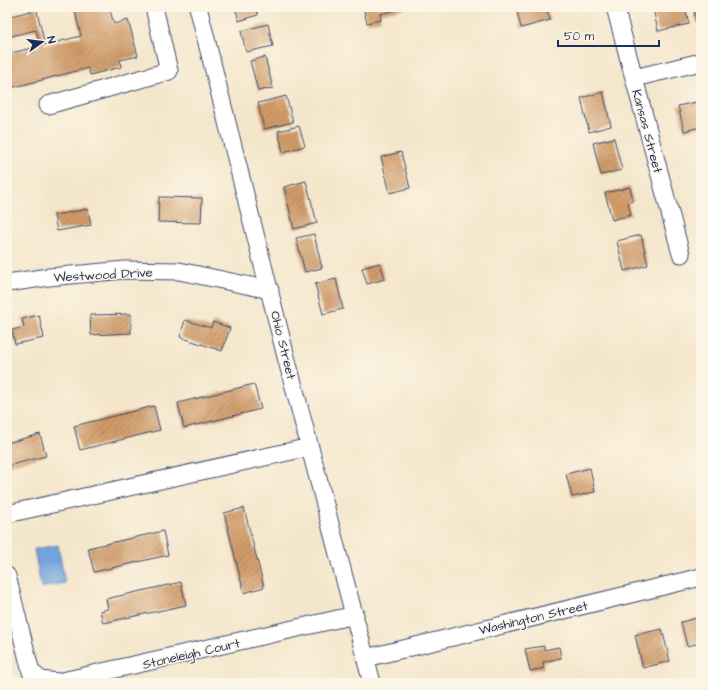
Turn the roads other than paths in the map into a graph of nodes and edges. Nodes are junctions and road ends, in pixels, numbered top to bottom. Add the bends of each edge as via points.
1 (154, 7) edge
2 (198, 7) edge
3 (614, 7) edge
4 (701, 62) edge
5 (634, 78) junction
6 (48, 105) dead end
7 (681, 254) dead end
8 (7, 283) edge
9 (270, 290) junction
10 (310, 448) junction
11 (7, 514) edge
12 (7, 576) edge
13 (701, 578) edge
14 (355, 615) junction
15 (366, 658) junction
16 (372, 683) edge

1 - 6 street via 169,72
2 - 9 street, Ohio Street
3 - 5 street, Kansas Street
4 - 5 street
5 - 7 street, Kansas Street
8 - 9 street, Westwood Drive via 125,270 179,271
9 - 10 street, Ohio Street
10 - 11 street
10 - 14 street, Ohio Street
12 - 14 street, Stoneleigh Court via 31,672 42,680 58,682
13 - 15 street, Washington Street
14 - 15 street, Ohio Street
15 - 16 street, Ohio Street

